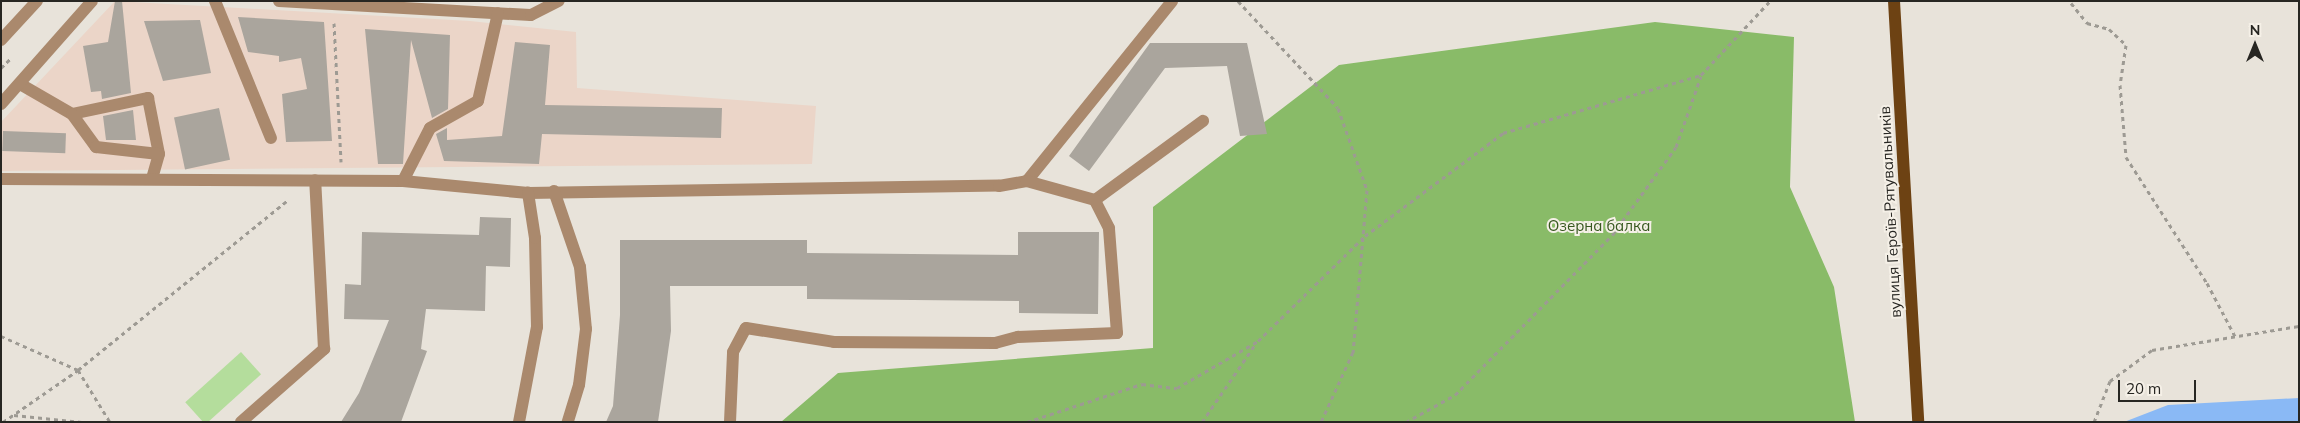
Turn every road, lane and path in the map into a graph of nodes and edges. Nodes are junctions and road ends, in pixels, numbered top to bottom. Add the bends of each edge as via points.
1 (37, 1) edge
2 (92, 1) edge
3 (214, 1) edge
4 (280, 1) edge
5 (560, 1) edge
6 (1172, 1) edge
7 (1238, 1) edge
8 (1770, 1) edge
9 (1894, 1) edge
10 (333, 3) edge
11 (2071, 3) dead end
12 (498, 12) junction
13 (1, 40) edge
14 (1701, 75) junction
15 (20, 84) junction
16 (1, 104) edge
17 (72, 114) junction
18 (1203, 122) dead end
19 (270, 138) dead end
20 (159, 154) junction
21 (152, 178) junction
22 (1, 179) edge
23 (315, 180) junction
24 (342, 180) junction
25 (403, 180) junction
26 (1027, 180) junction
27 (554, 191) junction
28 (528, 193) junction
29 (1095, 200) junction
30 (1364, 236) junction
31 (2299, 326) edge
32 (1, 336) edge
33 (2235, 336) junction
34 (1258, 341) junction
35 (78, 370) junction
36 (14, 415) junction
37 (3, 422) edge
38 (82, 422) edge
39 (110, 422) edge
40 (241, 422) edge
41 (519, 422) edge
42 (568, 422) edge
43 (730, 422) edge
44 (1027, 422) edge
45 (1202, 422) edge
46 (1321, 422) edge
47 (1406, 422) edge
48 (1918, 422) edge
49 (2094, 422) edge

1 - 13 street
2 - 15 street
3 - 19 street
4 - 10 street
5 - 12 street via 531,15
6 - 26 street
7 - 30 path via 1338,108 1367,190
8 - 14 path
9 - 48 main road, вулиця Героїв-Рятувальників
10 - 12 street
10 - 24 path
11 - 33 path via 2087,23 2109,29 2126,45 2120,86 2126,157 2207,283
12 - 25 street via 478,101 430,128
14 - 30 path via 1503,133
14 - 47 path via 1676,147 1613,234 1455,395
15 - 16 street
15 - 17 street
17 - 20 street via 96,147
17 - 20 street via 148,98
18 - 29 street
20 - 21 street
21 - 22 street
21 - 23 street
23 - 24 street
23 - 35 path
23 - 40 street via 324,349
24 - 25 street
25 - 28 street
26 - 27 street via 999,186
26 - 29 street
27 - 28 street
27 - 42 street via 580,267 586,328 579,385
28 - 41 street via 535,238 537,327
29 - 43 street via 1109,228 1117,333 1018,337 995,343 834,342 746,328 733,352
30 - 34 path
30 - 46 path via 1353,352
31 - 33 path
32 - 35 path
33 - 49 path via 2152,350 2110,381
34 - 44 path via 1177,388 1142,384
34 - 45 path
35 - 36 path
35 - 39 path
36 - 37 path
36 - 38 path

